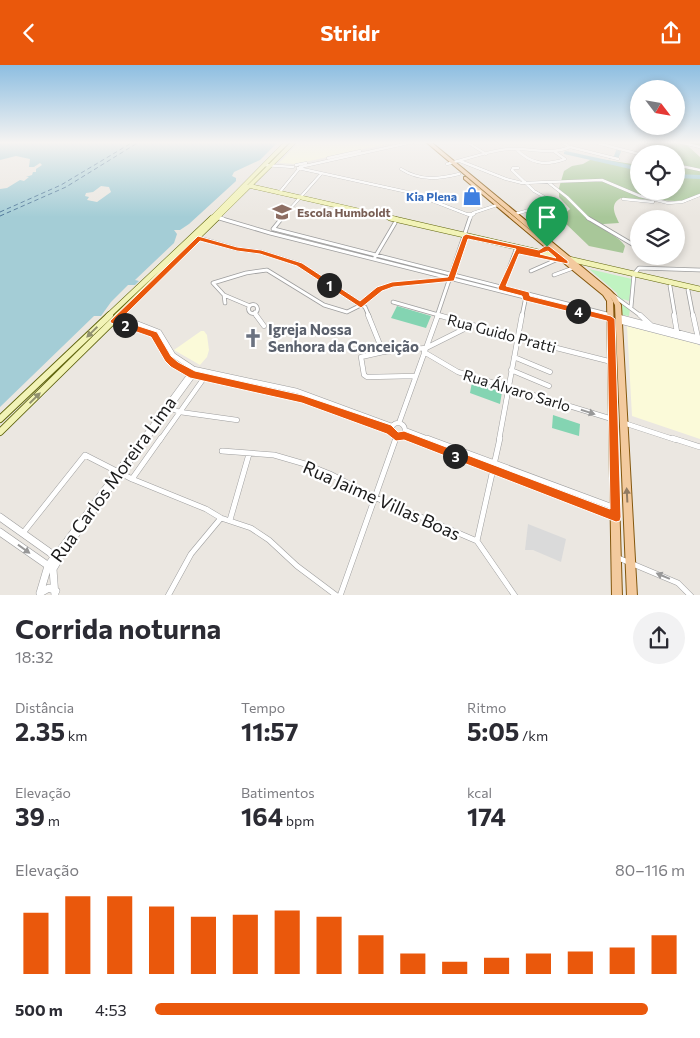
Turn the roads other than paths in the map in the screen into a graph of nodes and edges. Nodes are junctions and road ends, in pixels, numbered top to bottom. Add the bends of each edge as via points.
1 (263, 167) edge
2 (269, 167) edge
3 (293, 167) edge
4 (296, 167) junction
5 (452, 167) edge
6 (454, 167) edge
7 (478, 167) edge
8 (685, 167) edge
9 (518, 168) dead end
10 (401, 169) dead end
11 (700, 170) edge
12 (321, 174) junction
13 (459, 174) junction
14 (534, 183) junction
15 (549, 183) junction
16 (525, 184) junction
17 (249, 187) junction
18 (242, 189) junction
19 (532, 190) junction
20 (279, 193) junction
21 (700, 195) edge
22 (300, 199) junction
23 (623, 199) dead end
24 (662, 202) junction
25 (497, 205) junction
26 (547, 205) dead end
27 (565, 209) dead end
28 (470, 214) junction
29 (515, 214) junction
30 (217, 216) junction
31 (395, 223) junction
32 (413, 225) junction
33 (274, 229) junction
34 (270, 233) junction
35 (619, 236) junction
36 (198, 238) junction
37 (465, 238) junction
38 (630, 239) edge
39 (630, 244) edge
40 (547, 247) junction
41 (517, 249) junction
42 (539, 252) junction
43 (375, 257) junction
44 (557, 259) junction
45 (568, 261) junction
46 (575, 267) junction
47 (700, 270) edge
48 (531, 271) dead end
49 (554, 275) dead end
50 (634, 275) junction
51 (452, 277) junction
52 (392, 285) joint
53 (670, 286) junction
54 (501, 290) junction
55 (688, 290) junction
56 (700, 291) edge
57 (224, 295) junction
58 (613, 295) junction
59 (526, 296) junction
60 (393, 302) dead end
61 (225, 303) dead end
62 (361, 305) junction
63 (631, 307) junction
64 (437, 315) junction
65 (641, 316) junction
66 (116, 318) junction
67 (615, 318) junction
68 (632, 321) junction
69 (473, 325) junction
70 (264, 326) dead end
71 (650, 326) junction
72 (677, 332) junction
73 (699, 337) edge
74 (518, 338) junction
75 (700, 342) edge
76 (425, 350) junction
77 (383, 352) junction
78 (514, 357) junction
79 (612, 362) junction
80 (511, 371) junction
81 (194, 372) junction
82 (550, 372) dead end
83 (416, 376) junction
84 (204, 378) junction
85 (258, 386) junction
86 (549, 386) dead end
87 (507, 388) junction
88 (169, 408) junction
89 (180, 412) junction
90 (0, 419) edge
91 (613, 419) junction
92 (237, 420) dead end
93 (400, 423) junction
94 (624, 423) junction
95 (391, 428) junction
96 (0, 432) edge
97 (404, 433) junction
98 (396, 437) junction
99 (700, 447) edge
100 (222, 451) dead end
101 (249, 453) junction
102 (495, 463) junction
103 (493, 470) junction
104 (120, 473) junction
105 (132, 479) junction
106 (374, 497) junction
107 (615, 507) junction
108 (0, 517) edge
109 (616, 517) junction
110 (221, 518) junction
111 (230, 520) junction
112 (0, 531) edge
113 (23, 533) junction
114 (477, 541) junction
115 (57, 557) junction
116 (616, 557) junction
117 (630, 563) junction
118 (50, 568) junction
119 (56, 593) edge
120 (39, 594) edge
121 (168, 595) edge
122 (339, 595) edge
123 (515, 595) edge
124 (617, 595) edge
125 (632, 595) edge
126 (691, 595) edge

1 - 18 main road
2 - 17 main road
3 - 4 street
4 - 12 street
4 - 20 street
5 - 13 main road
6 - 29 main road
7 - 16 street
8 - 11 street
9 - 16 street via 512,169
10 - 13 street via 412,177 439,179
12 - 22 street
12 - 28 street via 412,193
13 - 25 main road
14 - 15 street
14 - 16 street
14 - 19 street
15 - 24 street via 584,178 610,181 628,191
15 - 35 street via 592,221
16 - 19 street
17 - 18 main road
17 - 20 main road
17 - 22 main road
17 - 30 main road
18 - 30 main road
19 - 27 street
20 - 22 main road
21 - 24 street via 680,203
22 - 31 main road
22 - 32 main road
22 - 33 street
23 - 24 street
25 - 28 street
25 - 40 main road
26 - 29 street
28 - 37 street
29 - 45 main road
30 - 34 street
30 - 36 main road
30 -> 90 main road
31 - 32 main road
31 - 43 street
32 - 37 main road
33 - 34 street
33 - 43 street
34 - 43 street
35 - 38 street
35 - 39 street
36 - 62 street via 261,252 299,265
36 - 66 main road
37 - 41 main road
37 - 51 street
40 - 42 main road
40 - 44 main road
41 - 42 main road
41 - 44 main road
41 - 54 street
42 - 44 main road
43 - 51 street
44 - 45 main road
44 - 48 street
45 - 46 main road
45 - 50 main road
46 - 49 street
46 - 50 main road
46 - 58 main road
46 - 67 main road via 607,297
47 - 50 street via 639,268
50 - 53 main road
50 - 56 main road
50 - 63 street
51 - 52 street
51 - 54 street
51 - 64 street
52 - 62 street via 380,289
53 - 55 main road
53 - 72 street
54 - 59 street
55 - 56 main road
55 - 73 street
57 - 61 street
57 - 62 street via 213,283 234,275 267,270 331,308 348,312
57 - 70 street via 250,306 247,311 255,312 256,319
58 - 63 street
58 - 67 main road via 618,305
59 - 67 street
59 - 74 street
60 - 64 street, Rua Guido Pratti
62 - 77 street via 365,307
63 - 65 street
64 - 69 street, Rua Guido Pratti
64 - 76 street
65 - 68 street
65 - 71 street
66 - 81 street via 154,335 174,365
96 -> 66 main road
67 - 68 street
67 - 71 street
67 - 79 main road
67 - 94 main road
68 - 71 street
69 - 74 street, Rua Guido Pratti
69 - 76 street
71 - 72 street
71 - 75 street
72 - 73 street
73 - 75 street
74 - 78 street
74 - 79 street, Rua Guido Pratti
76 - 77 street
76 - 83 street
76 - 87 street, Rua Álvaro Sarlo via 458,372
77 - 83 street via 360,357 366,376
78 - 80 street
78 - 82 street
79 - 91 main road
80 - 86 street
80 - 87 street
81 - 84 street
81 - 85 street
81 - 88 street, Rua Carlos Moreira Lima
81 - 104 street, Rua Carlos Moreira Lima
83 - 93 street
84 - 85 street
84 - 89 street
85 - 95 street
87 -> 91 street, Rua Álvaro Sarlo
87 - 102 street
88 - 89 street
88 - 104 street, Rua Carlos Moreira Lima
89 - 92 street
89 - 105 street
91 - 107 main road
93 - 95 street
93 - 97 street
94 - 99 street
117 -> 94 main road
95 - 98 street
97 - 98 street
97 - 102 street
97 - 103 street
98 - 106 street
100 - 101 street, Rua Jaime Villas Boas
101 - 106 street, Rua Jaime Villas Boas via 274,455 305,464
101 - 111 street
102 - 103 street
102 - 107 street
103 - 109 street
103 - 114 street
104 - 105 street
104 - 113 street via 85,455
104 - 115 street, Rua Carlos Moreira Lima
105 - 110 street
106 - 114 street, Rua Jaime Villas Boas
106 - 122 street
107 - 109 main road
108 - 113 street
109 - 116 main road
110 - 111 street
110 - 121 street via 189,558
111 - 122 street via 251,528
112 -> 118 street
113 - 115 street
114 - 123 street, Rua Jaime Villas Boas
115 - 118 street, Rua Carlos Moreira Lima
116 - 117 street
116 - 124 main road
117 - 125 main road
126 -> 117 street via 678,583
118 - 119 street, Rua Carlos Moreira Lima
118 - 120 street, Rua Carlos Moreira Lima
119 - 120 street via 49,587

